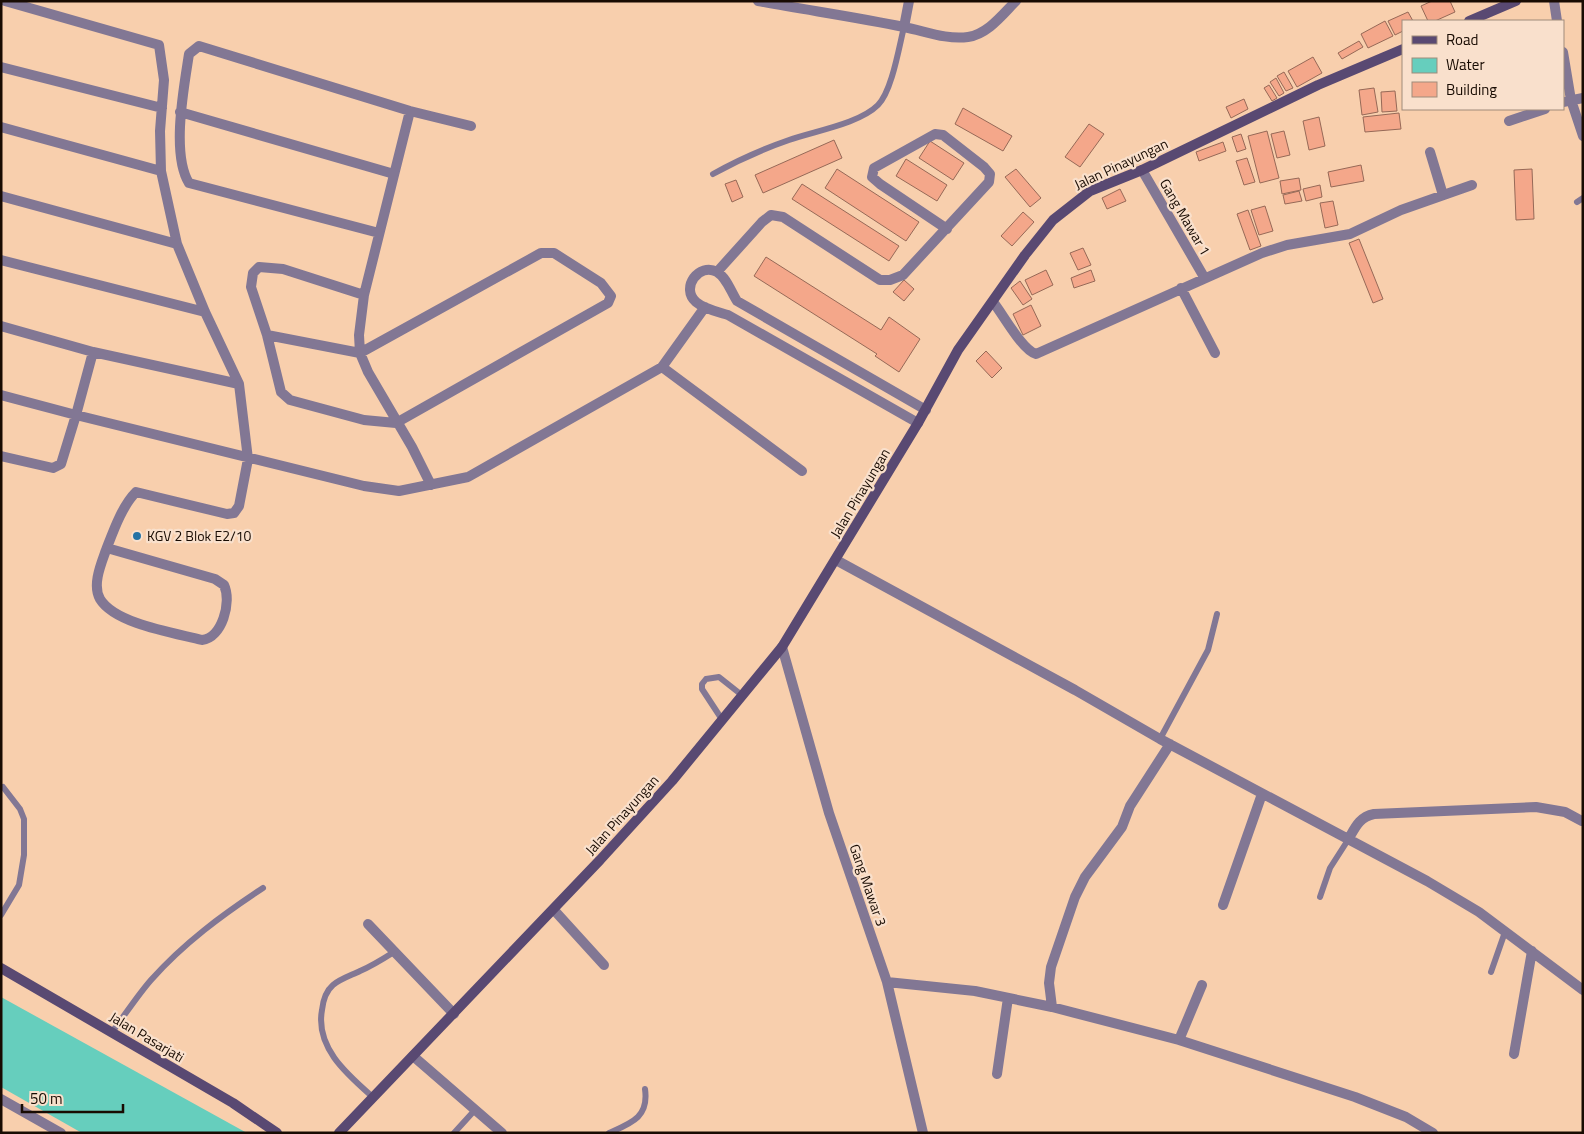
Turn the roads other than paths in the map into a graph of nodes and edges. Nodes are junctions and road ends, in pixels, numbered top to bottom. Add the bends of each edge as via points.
1 (5, 1) edge
2 (758, 1) edge
3 (909, 1) edge
4 (1016, 1) edge
5 (1516, 1) edge
6 (1554, 1) edge
7 (813, 6) edge
8 (1471, 20) edge
9 (1558, 20) edge
10 (904, 27) junction
11 (1402, 49) edge
12 (1564, 64) edge
13 (1, 67) edge
14 (1583, 98) edge
15 (1567, 101) edge
16 (162, 108) junction
17 (1541, 110) edge
18 (410, 111) junction
19 (180, 112) junction
20 (1509, 121) dead end
21 (471, 126) dead end
22 (1, 127) edge
23 (1583, 136) edge
24 (1430, 152) dead end
25 (1142, 170) junction
26 (161, 171) junction
27 (394, 174) junction
28 (713, 174) dead end
29 (1472, 185) dead end
30 (1443, 195) junction
31 (1, 196) edge
32 (947, 229) junction
33 (379, 233) junction
34 (177, 244) junction
35 (1, 260) edge
36 (717, 272) junction
37 (1204, 277) junction
38 (1180, 288) junction
39 (364, 295) junction
40 (993, 302) junction
41 (745, 306) junction
42 (705, 307) junction
43 (205, 312) junction
44 (737, 320) junction
45 (1, 326) edge
46 (267, 335) junction
47 (93, 352) junction
48 (360, 353) junction
49 (1215, 353) dead end
50 (662, 367) junction
51 (239, 384) junction
52 (1, 395) edge
53 (926, 410) junction
54 (76, 415) junction
55 (396, 422) junction
56 (918, 423) junction
57 (1, 456) edge
58 (248, 459) junction
59 (802, 471) dead end
60 (431, 485) junction
61 (107, 548) junction
62 (836, 560) junction
63 (1217, 614) dead end
64 (782, 647) junction
65 (743, 696) junction
66 (723, 721) junction
67 (1160, 739) junction
68 (1170, 744) junction
69 (3, 787) dead end
70 (1262, 794) junction
71 (1582, 821) edge
72 (1348, 840) junction
73 (263, 888) dead end
74 (1320, 897) dead end
75 (1224, 905) dead end
76 (554, 910) junction
77 (1, 915) edge
78 (368, 924) dead end
79 (1505, 932) junction
80 (1532, 951) junction
81 (394, 952) junction
82 (604, 965) dead end
83 (1, 968) edge
84 (1491, 972) dead end
85 (886, 982) junction
86 (1202, 985) dead end
87 (1583, 990) edge
88 (1008, 998) junction
89 (1052, 1007) junction
90 (454, 1014) junction
91 (112, 1032) junction
92 (1179, 1040) junction
93 (1514, 1054) dead end
94 (413, 1056) junction
95 (997, 1074) dead end
96 (645, 1089) dead end
97 (374, 1098) junction
98 (1, 1099) edge
99 (474, 1111) junction
100 (61, 1133) edge
101 (277, 1133) edge
102 (339, 1133) edge
103 (454, 1133) edge
104 (502, 1133) edge
105 (610, 1133) edge
106 (923, 1133) edge
107 (1433, 1133) edge

1 - 16 street via 159,45 164,80
2 - 7 street
3 - 10 street
4 - 10 street via 988,29 977,34 947,36
5 - 8 main road
6 - 9 street
7 - 10 street
10 - 28 lane via 888,85 878,105 858,117 740,159
11 - 25 main road, Jalan Pinayungan via 1318,85
12 - 15 street
13 - 16 street
14 - 15 street
15 - 23 street
16 - 26 street
17 - 20 street
18 - 19 street via 199,46 189,54
18 - 21 street
18 - 27 street
19 - 27 street
19 - 33 street via 182,172 189,183
22 - 26 street
24 - 30 street
25 - 37 street, Gang Mawar 1
25 - 40 main road, Jalan Pinayungan via 1090,191 1072,203 1053,220 1025,255
26 - 34 street
27 - 33 street
29 - 30 street
30 - 37 street via 1363,229 1332,239 1287,245
31 - 34 street
32 - 32 street via 989,182 990,174 943,135 935,134 874,168 872,177
32 - 36 street via 903,275 880,280 783,217 772,215
33 - 39 street
34 - 43 street
35 - 43 street
36 - 41 street via 737,301
36 - 42 street via 700,272 690,286 696,302
37 - 38 street
38 - 40 street via 1036,354 1016,335
38 - 49 street
39 - 46 street via 283,269 258,267 253,273 251,286
39 - 48 street
40 - 53 main road, Jalan Pinayungan via 958,350
41 - 44 street
41 - 53 street
42 - 44 street
42 - 50 street
43 - 51 street
44 - 56 street
45 - 47 street
46 - 48 street
46 - 55 street via 281,392 290,400 364,420
47 - 51 street
47 - 54 street
48 - 55 street
48 - 55 street via 541,254 554,253 608,290 611,296 608,303
50 - 59 street
50 - 60 street via 468,476
51 - 58 street
52 - 54 street
53 - 56 main road, Jalan Pinayungan
54 - 57 street via 58,467
54 - 58 street
55 - 60 street
56 - 62 main road, Jalan Pinayungan
58 - 60 street via 399,491
58 - 61 street via 239,506 234,513 209,511 136,492 129,499
61 - 61 street via 97,588 100,598 112,612 135,622 202,640 215,635 227,600 224,585 215,579
62 - 64 main road, Jalan Pinayungan
62 - 67 street
63 - 67 lane via 1208,650
64 - 65 main road, Jalan Pinayungan
64 - 85 street, Gang Mawar 3 via 829,813
65 - 66 main road, Jalan Pinayungan
65 - 66 lane via 719,677 706,679 702,684
66 - 76 main road, Jalan Pinayungan
67 - 68 street
68 - 70 street
68 - 89 street via 1130,806 1122,827 1085,877 1075,897 1051,967 1048,983
69 - 77 lane via 24,819 24,856 19,885
70 - 72 street
70 - 75 street
71 - 72 street via 1565,812 1536,807 1374,814 1359,821
72 - 74 lane via 1330,868
72 - 79 street via 1427,881 1479,912
73 - 91 lane via 215,920 187,944 150,981
76 - 82 street
76 - 90 main road, Jalan Pinayungan
78 - 81 street
79 - 80 street
79 - 84 lane
80 - 87 street
80 - 93 street
81 - 90 street
81 - 97 lane via 333,985 324,998 320,1018 322,1038 336,1060
83 - 91 main road, Jalan Pasarjati
85 - 88 street via 960,989
85 - 106 street, Gang Mawar 3
86 - 92 street
88 - 89 street
88 - 95 street
89 - 92 street
90 - 94 main road, Jalan Pinayungan
91 - 101 main road, Jalan Pasarjati via 233,1103
92 - 107 street via 1356,1097 1406,1116
94 - 97 main road, Jalan Pinayungan
94 - 99 street
96 - 105 lane via 643,1111 627,1125
97 - 102 main road, Jalan Pinayungan
98 - 100 street
99 - 103 lane
99 - 104 street

